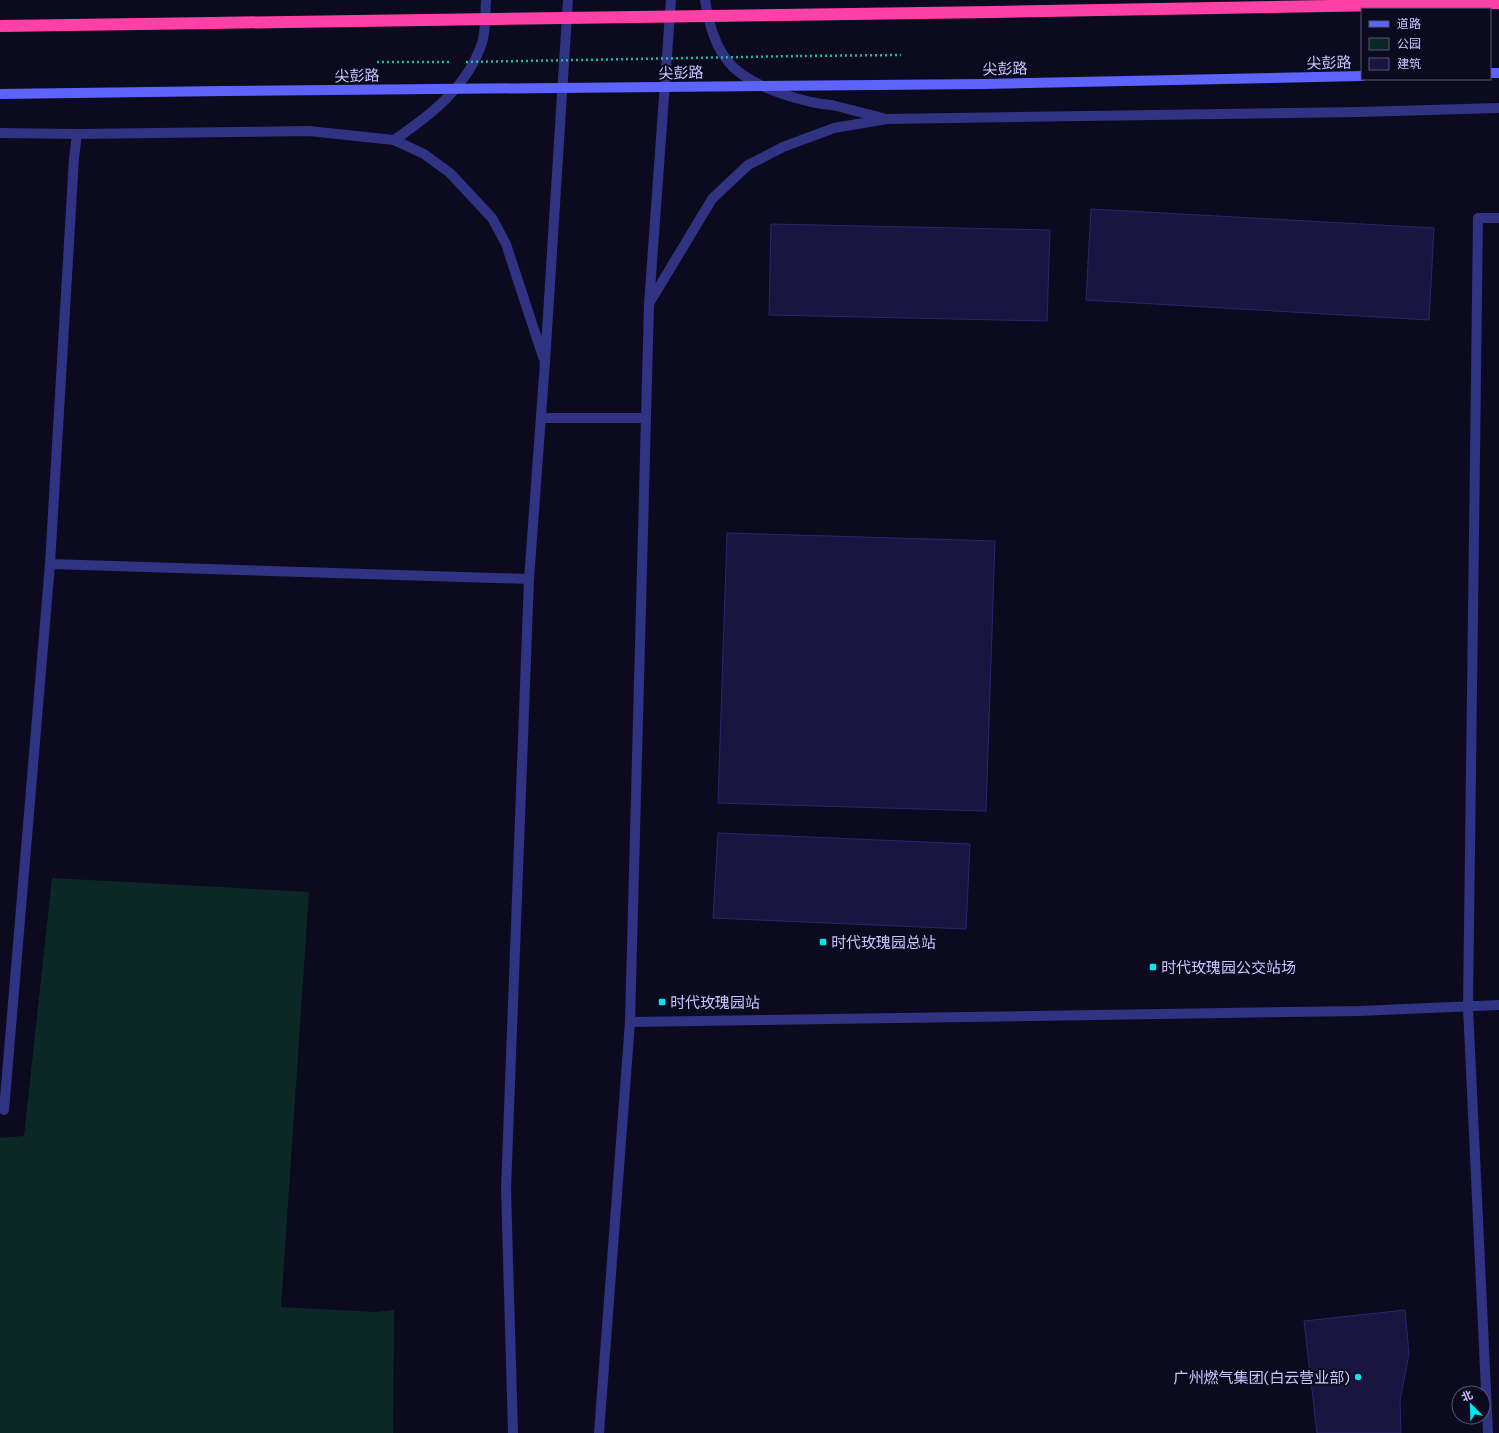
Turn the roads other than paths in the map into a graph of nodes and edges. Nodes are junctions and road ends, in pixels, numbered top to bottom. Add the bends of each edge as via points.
1 (486, 0) edge
2 (568, 0) edge
3 (671, 0) edge
4 (705, 0) edge
5 (1499, 3) edge
6 (0, 26) edge
7 (1361, 76) edge
8 (0, 94) edge
9 (1499, 108) edge
10 (887, 119) junction
11 (0, 133) edge
12 (77, 134) junction
13 (394, 140) junction
14 (1499, 218) edge
15 (649, 304) junction
16 (545, 362) junction
17 (541, 418) junction
18 (646, 418) junction
19 (50, 564) junction
20 (529, 579) junction
21 (1499, 1005) edge
22 (1468, 1007) junction
23 (630, 1022) junction
24 (4, 1110) dead end
25 (512, 1433) edge
26 (600, 1433) edge
27 (1488, 1433) edge

1 - 13 street via 483,42 467,75 444,102
2 - 16 street
3 - 15 street
4 - 10 street via 710,25 718,45 732,66 743,75 791,97
5 - 6 highway, bridge
7 - 8 main road, 尖彭路, bridge via 985,84
9 - 10 street
10 - 15 street via 834,128 783,147 748,165 712,199
11 - 12 street
12 - 13 street via 309,131
12 - 19 street
13 - 16 street via 424,154 450,173 492,218 506,244
14 - 22 street via 1478,218
15 - 18 street
16 - 17 street
17 - 18 street
17 - 20 street
18 - 23 street
19 - 20 street
19 - 24 street
20 - 25 street via 506,1189
21 - 22 street
22 - 23 street
22 - 27 street
23 - 26 street

